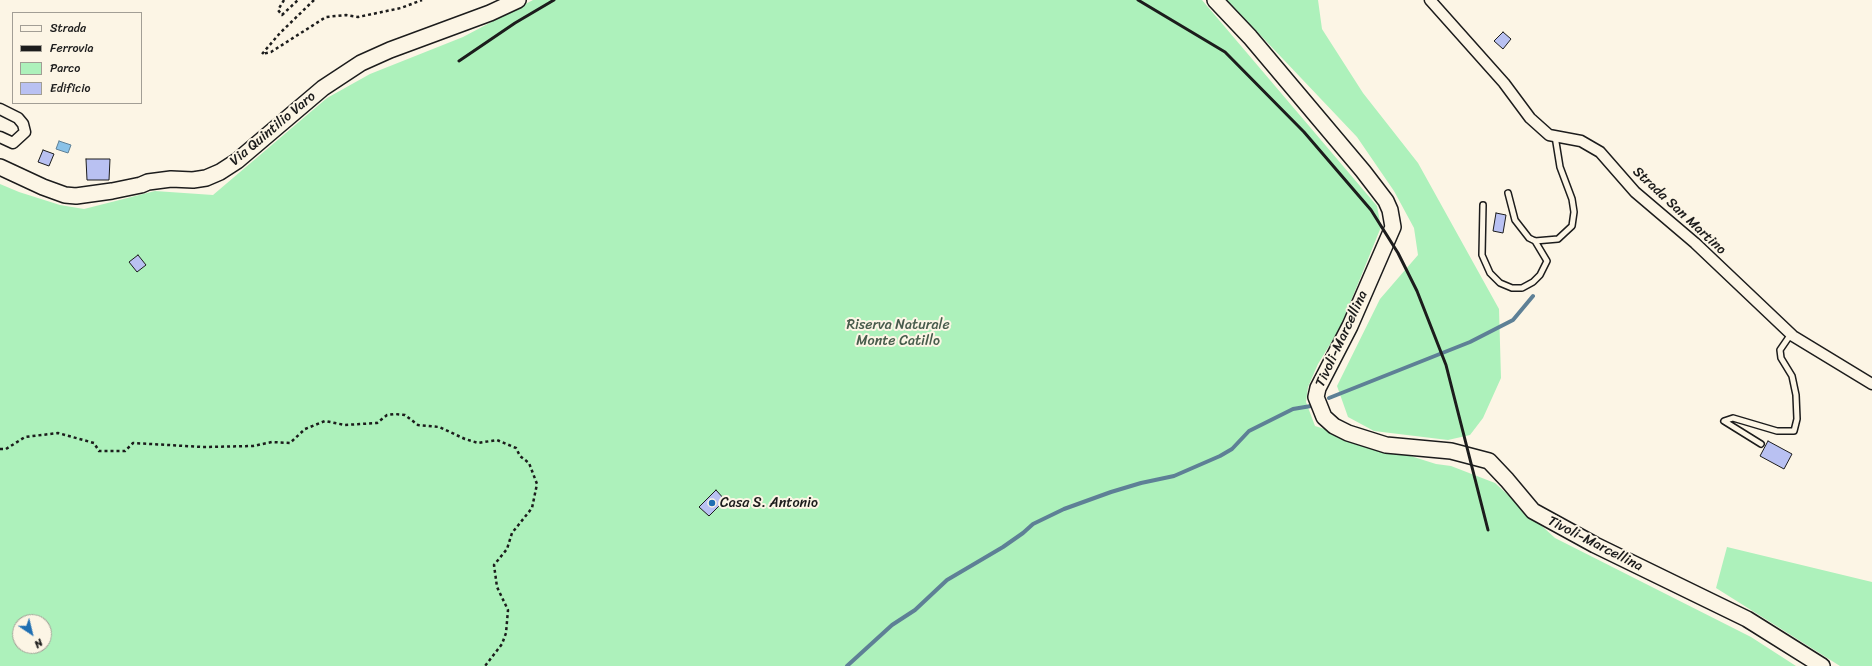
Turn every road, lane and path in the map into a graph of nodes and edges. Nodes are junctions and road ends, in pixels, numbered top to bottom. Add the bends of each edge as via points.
1 (284, 0) edge
2 (298, 0) edge
3 (314, 0) edge
4 (422, 0) edge
5 (506, 0) edge
6 (518, 0) edge
7 (1215, 0) edge
8 (1430, 0) edge
9 (490, 13) junction
10 (0, 109) edge
11 (1555, 136) junction
12 (0, 137) edge
13 (0, 167) edge
14 (1508, 193) dead end
15 (1483, 205) dead end
16 (1535, 241) junction
17 (1791, 334) junction
18 (1872, 384) edge
19 (1761, 444) dead end
20 (0, 449) edge
21 (485, 666) edge
22 (1822, 666) edge

1 - 2 path via 278,10 282,15
3 - 4 path via 262,54 271,52 326,17 358,17 401,8
5 - 9 main road
6 - 9 main road
7 - 22 main road, Tivoli-Marcellina via 1255,43 1363,171 1390,210 1393,227 1350,326 1318,388 1316,397 1324,417 1348,433 1386,445 1451,451 1489,462 1533,511 1595,545 1747,619
8 - 11 street, Strada San Martino via 1504,83 1530,118 1549,135
9 - 13 main road, Via Quintilio Varo via 361,63 323,88 242,157 206,178 148,182 112,192 76,196 43,187
10 - 12 street via 18,118 23,124 24,132 13,143
11 - 16 lane via 1560,167 1572,200 1572,226 1558,240
11 - 17 street, Strada San Martino via 1581,141 1600,152 1635,192
14 - 16 lane via 1515,220 1529,238
15 - 16 lane via 1482,255 1490,273 1500,283 1512,288 1522,288 1540,275 1547,262
17 - 18 street, Strada San Martino
17 - 19 lane via 1780,350 1780,358 1792,376 1796,395 1797,419 1794,431 1777,431 1733,418 1724,421
20 - 21 path via 6,449 25,437 58,433 94,443 99,451 125,451 133,444 203,447 290,443 305,429 325,421 345,425 377,423 387,415 395,414 405,415 418,425 439,426 478,443 497,440 516,448 520,456 529,463 537,484 532,508 512,532 507,550 494,565 497,588 508,610 506,633 502,644

